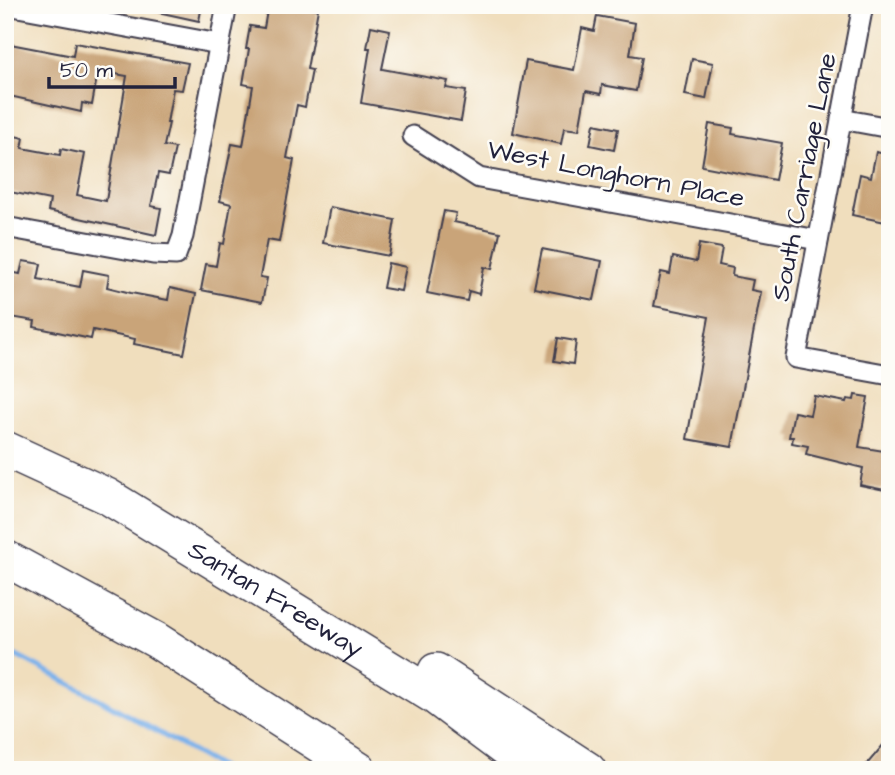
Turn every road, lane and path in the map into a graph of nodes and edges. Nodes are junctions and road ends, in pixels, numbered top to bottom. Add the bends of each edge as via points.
1 (6, 5) edge
2 (227, 5) edge
3 (863, 5) edge
4 (219, 44) junction
5 (841, 119) junction
6 (882, 126) edge
7 (414, 136) dead end
8 (5, 227) edge
9 (818, 240) junction
10 (890, 375) edge
11 (5, 449) edge
12 (107, 496) junction
13 (5, 558) edge
14 (354, 767) edge
15 (533, 770) edge
16 (588, 770) edge

1 - 4 street
2 - 4 street
3 - 5 street, South Carriage Lane
4 - 8 street via 176,255
5 - 6 street
5 - 9 street, South Carriage Lane
7 - 9 street, West Longhorn Place via 479,178
9 - 10 street, South Carriage Lane via 796,358
11 - 12 highway, Santan Freeway
12 - 15 highway, Santan Freeway via 434,696
12 - 16 highway via 418,659
13 - 14 highway via 156,640

